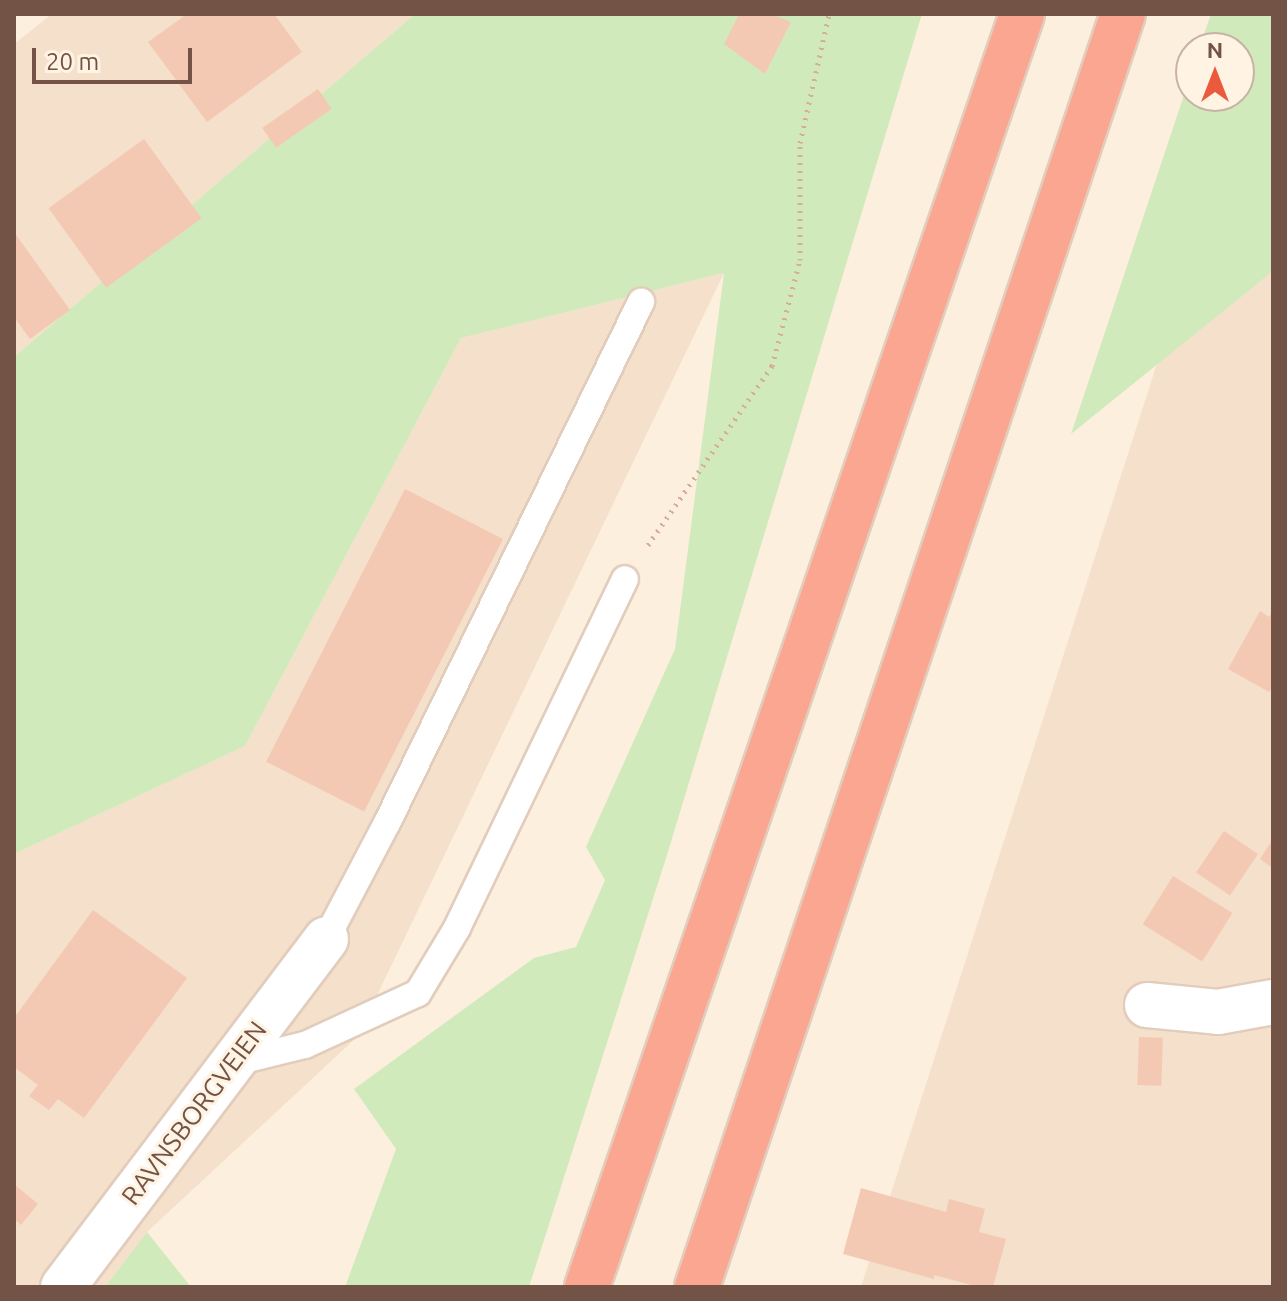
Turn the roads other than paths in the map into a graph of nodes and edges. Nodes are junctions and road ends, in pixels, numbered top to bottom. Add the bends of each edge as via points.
1 (1022, 14) edge
2 (1123, 14) edge
3 (641, 302) dead end
4 (625, 579) road end
5 (326, 939) joint
6 (1273, 1002) edge
7 (1147, 1005) dead end
8 (232, 1063) junction
9 (63, 1287) edge
10 (587, 1287) edge
11 (697, 1287) edge

1 - 10 highway
2 - 11 highway
3 - 5 lane
4 - 8 lane via 457,928 418,993 305,1045
5 - 8 street, RAVNSBORGVEIEN
6 - 7 street via 1218,1012
8 - 9 street, RAVNSBORGVEIEN

